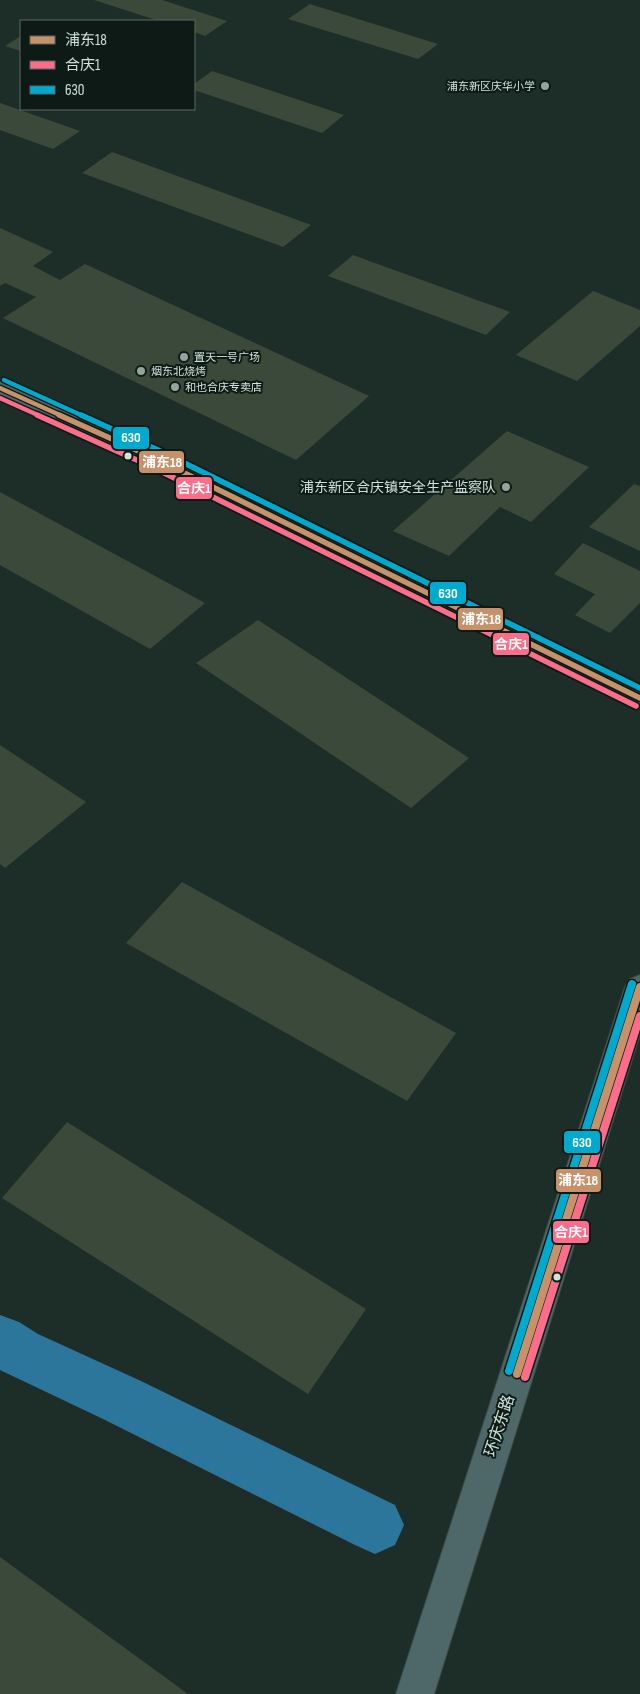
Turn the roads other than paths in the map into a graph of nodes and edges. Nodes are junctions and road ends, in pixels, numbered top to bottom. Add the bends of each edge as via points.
1 (0, 388) edge
2 (640, 698) edge
3 (640, 987) edge
4 (416, 1694) edge

1 - 2 street via 163,462
3 - 4 street, 环庆东路

